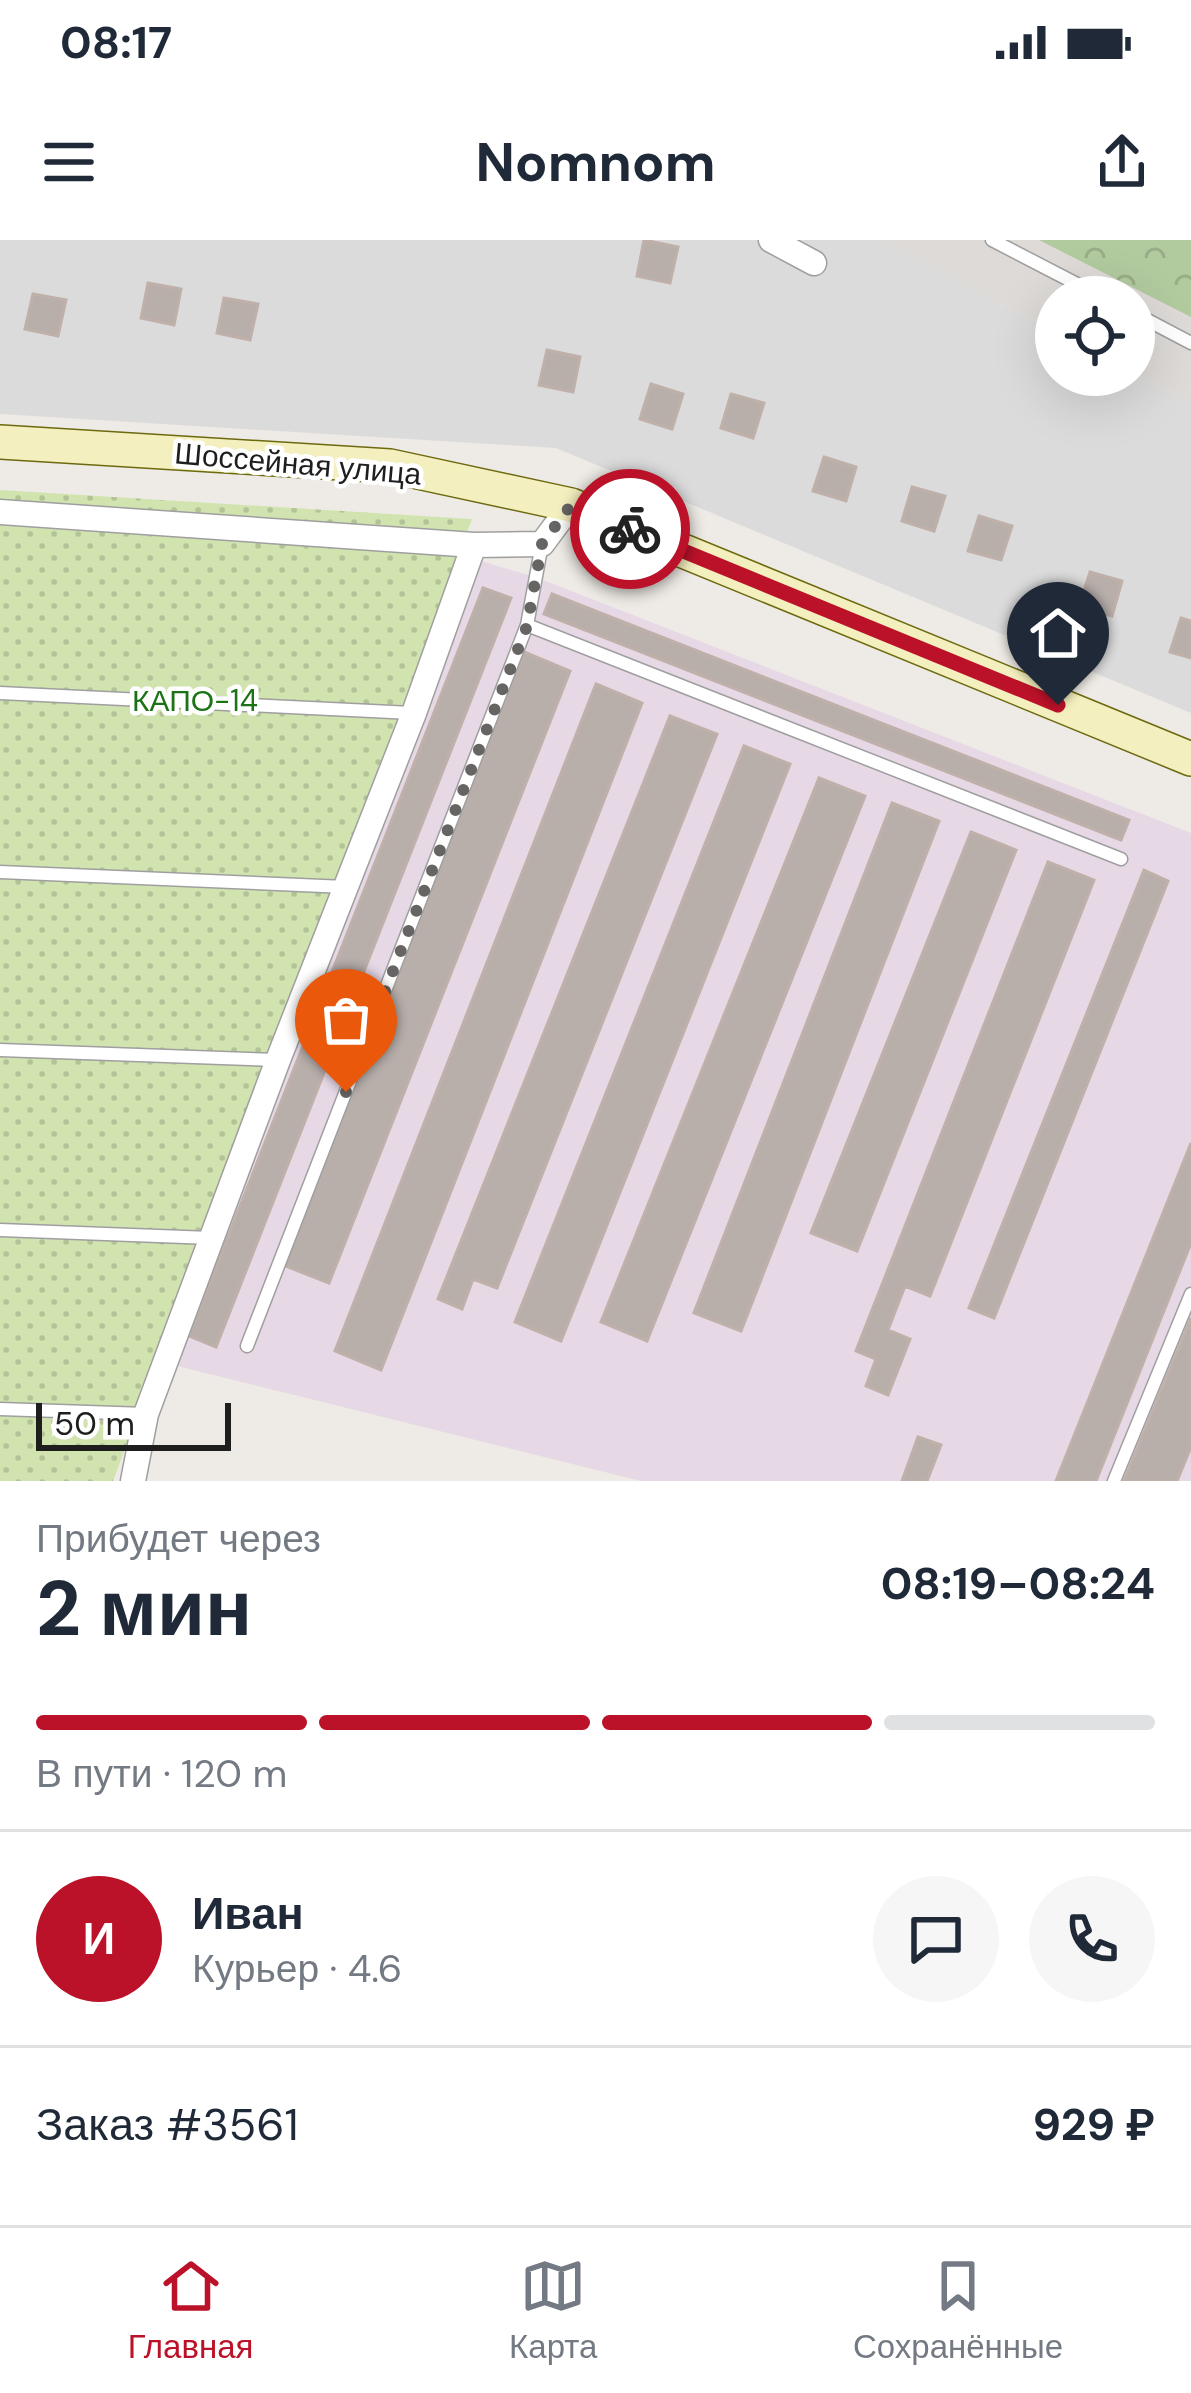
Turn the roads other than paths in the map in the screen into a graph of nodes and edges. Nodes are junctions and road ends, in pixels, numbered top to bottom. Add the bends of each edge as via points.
1 (771, 240) edge
2 (992, 240) edge
3 (814, 263) dead end
4 (1061, 276) edge
5 (1155, 325) edge
6 (1191, 343) edge
7 (0, 442) edge
8 (571, 505) junction
9 (0, 512) edge
10 (542, 544) junction
11 (474, 545) junction
12 (527, 626) junction
13 (0, 692) edge
14 (414, 713) junction
15 (1191, 760) edge
16 (1120, 859) dead end
17 (0, 872) edge
18 (347, 887) junction
19 (0, 1050) edge
20 (278, 1060) junction
21 (0, 1230) edge
22 (211, 1238) junction
23 (1191, 1294) edge
24 (247, 1346) dead end
25 (0, 1409) edge
26 (146, 1414) junction
27 (133, 1481) edge
28 (1114, 1481) edge

1 - 3 street
2 - 4 lane
5 - 6 lane
7 - 8 street, Шоссейная улица via 391,466
8 - 10 street
8 - 15 street, Шоссейная улица
9 - 11 street
10 - 11 street
10 - 12 lane
11 - 14 street
12 - 16 lane
12 - 24 lane
13 - 14 lane
14 - 18 street
17 - 18 lane
18 - 20 street
19 - 20 lane
20 - 22 street
21 - 22 lane
22 - 26 street
23 - 28 lane
25 - 26 lane
26 - 27 street

